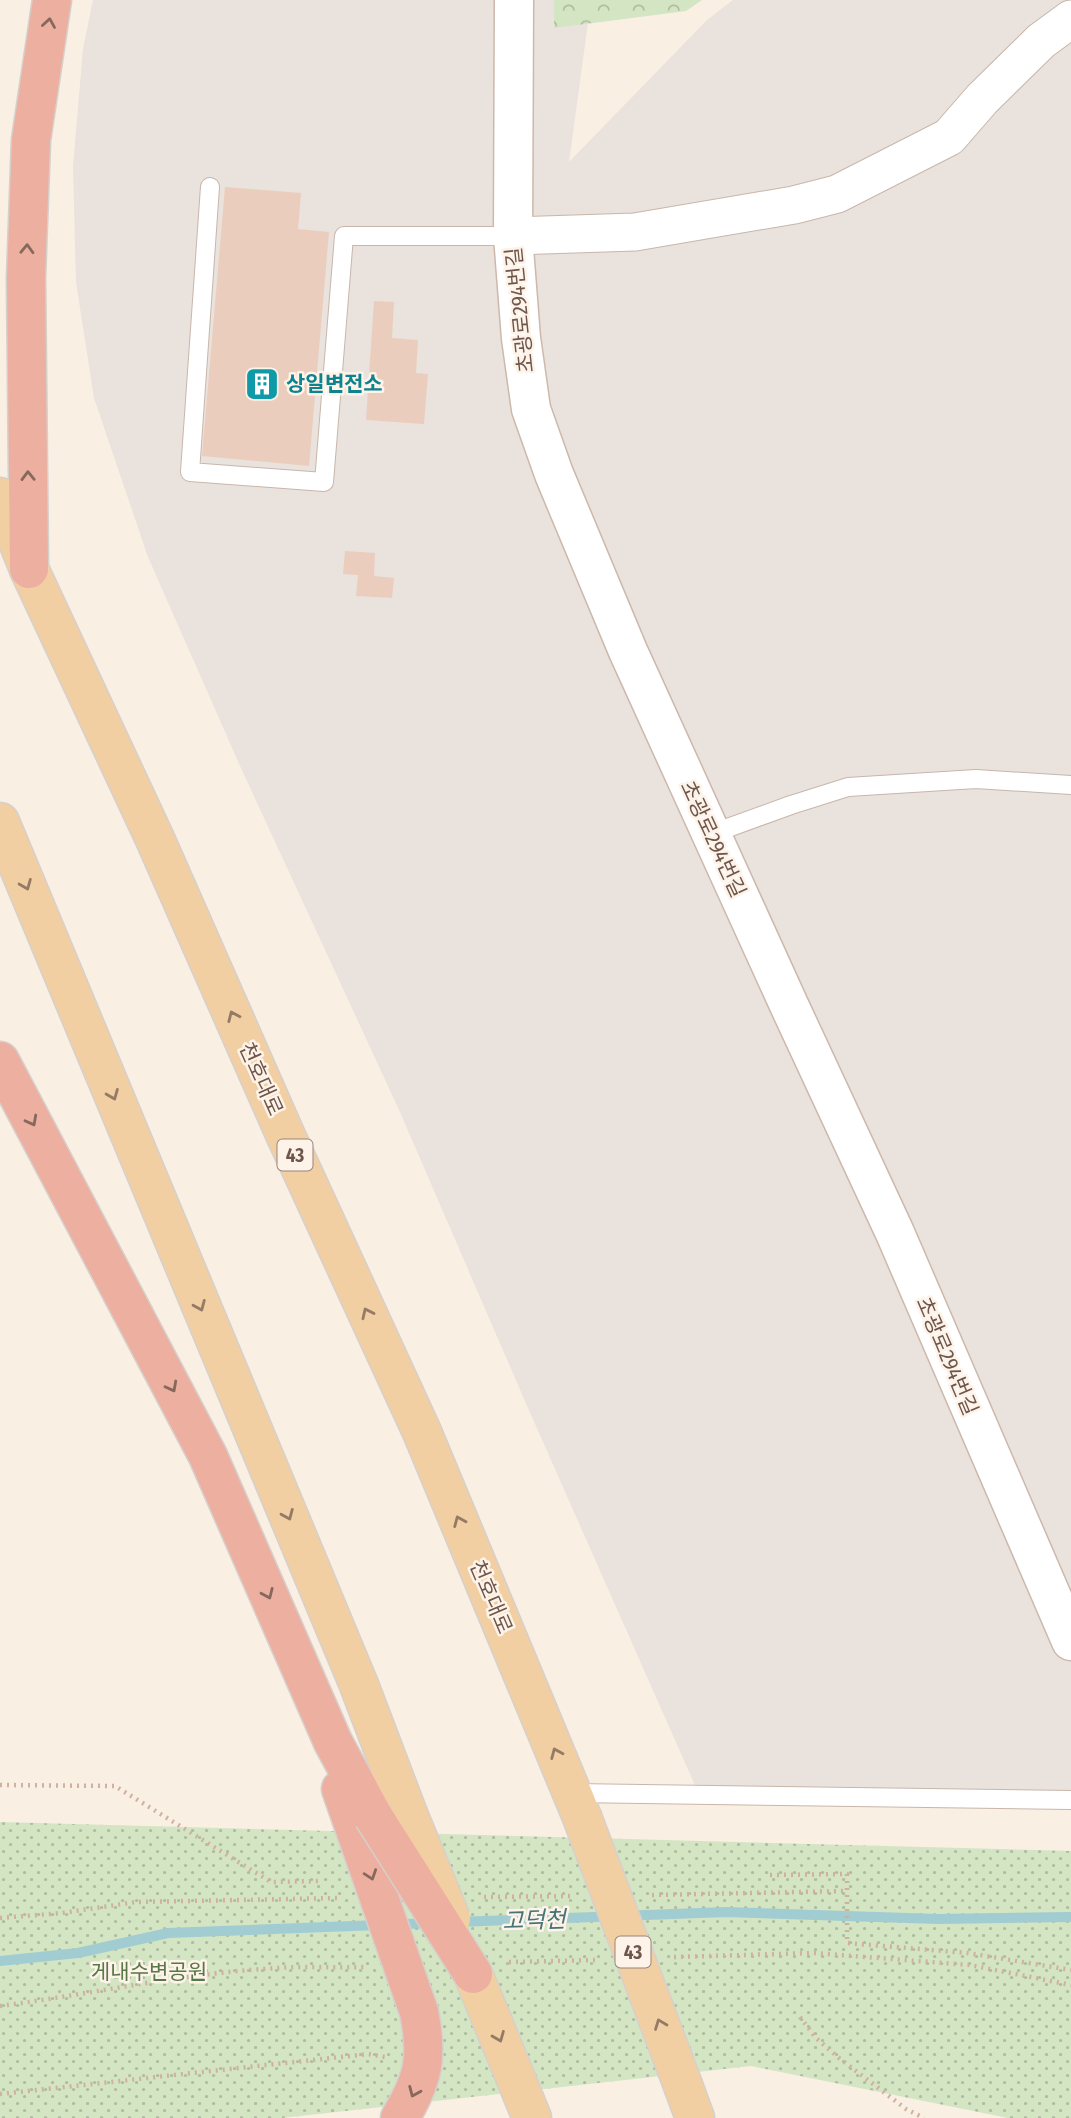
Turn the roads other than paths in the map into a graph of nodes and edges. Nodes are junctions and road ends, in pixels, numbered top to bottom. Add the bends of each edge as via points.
1 (52, 0) edge
2 (514, 0) edge
3 (1071, 19) edge
4 (210, 187) dead end
5 (513, 236) junction
6 (0, 497) edge
7 (30, 569) junction
8 (1071, 785) edge
9 (0, 822) edge
10 (711, 834) junction
11 (0, 1061) edge
12 (1071, 1641) edge
13 (292, 1649) junction
14 (1071, 1800) edge
15 (577, 1805) junction
16 (390, 1815) junction
17 (486, 1968) joint
18 (689, 2103) edge
19 (400, 2118) edge
20 (532, 2118) edge

7 -> 1 highway via 26,278 31,140
2 - 5 street, 초광로294번길
3 - 5 street via 1041,41 949,137 837,194 635,232
4 - 5 lane via 190,472 324,482 344,236
5 - 10 street, 초광로294번길 via 531,408 617,625
6 - 7 main road, 천호대로 / 43
15 -> 7 main road, 천호대로 / 43 via 422,1432
8 - 10 lane via 976,779 848,788
9 -> 16 main road via 359,1685
10 - 12 street, 초광로294번길 via 895,1233
11 -> 13 highway via 208,1456
13 - 16 highway via 333,1742
13 -> 19 highway via 419,2012 424,2064
14 - 15 lane
18 -> 15 main road, 43, bridge
16 - 17 highway, bridge
17 -> 20 main road

